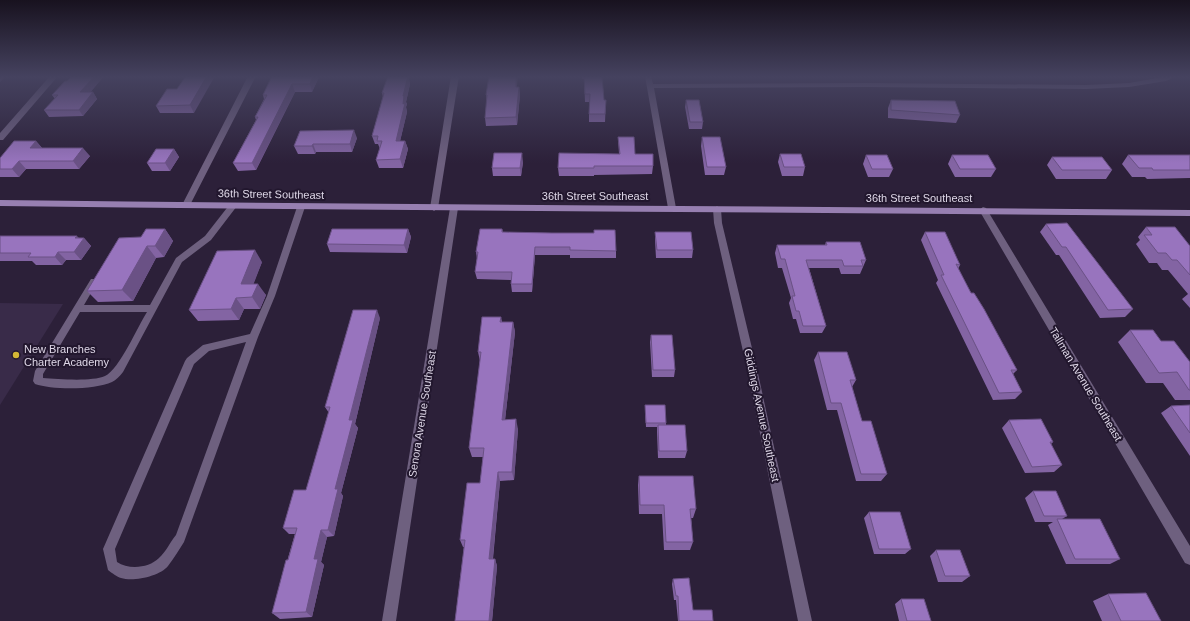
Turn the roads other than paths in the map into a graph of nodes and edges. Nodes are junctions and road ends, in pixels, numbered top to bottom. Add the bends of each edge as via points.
1 (29, 105) edge
2 (237, 105) edge
3 (450, 105) edge
4 (653, 105) edge
5 (0, 138) edge
6 (0, 203) edge
7 (186, 205) junction
8 (233, 206) junction
9 (301, 207) junction
10 (434, 208) junction
11 (454, 208) junction
12 (672, 208) junction
13 (717, 209) junction
14 (983, 210) junction
15 (1190, 213) edge
16 (98, 275) edge
17 (153, 308) junction
18 (78, 309) junction
19 (253, 337) junction
20 (1190, 558) edge
21 (389, 621) edge
22 (806, 621) edge

1 - 5 street
2 - 7 street
3 - 10 street
4 - 12 street
6 - 7 street, 36th Street Southeast
7 - 8 street, 36th Street Southeast
8 - 9 street, 36th Street Southeast
8 - 17 lane via 208,238 179,260
9 - 10 street, 36th Street Southeast
9 - 19 lane via 271,296
10 - 11 street, 36th Street Southeast
11 - 12 street, 36th Street Southeast
11 - 21 street, Senora Avenue Southeast
12 - 13 street, 36th Street Southeast
13 - 14 street, 36th Street Southeast
13 - 22 street, Giddings Avenue Southeast
14 - 15 street, 36th Street Southeast
14 - 20 street, Tallman Avenue Southeast
16 - 18 lane
17 - 18 lane
17 - 18 lane via 115,376 103,381 38,381 38,374
19 - 19 lane via 180,538 163,563 147,572 123,573 112,566 109,549 190,361 206,348

